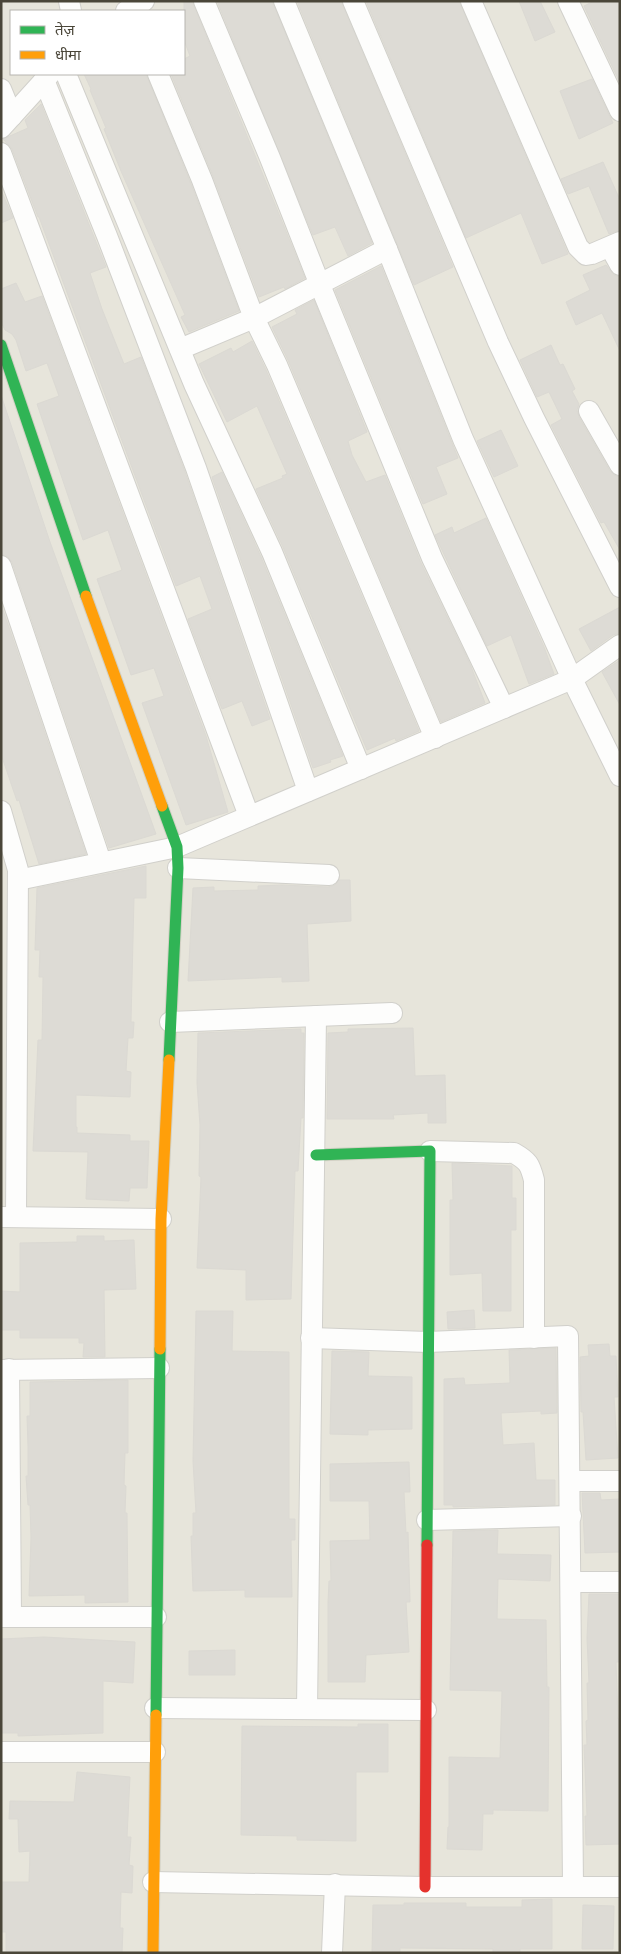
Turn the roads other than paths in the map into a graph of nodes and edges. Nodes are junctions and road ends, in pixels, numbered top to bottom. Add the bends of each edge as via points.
1 (204, 1) edge
2 (284, 1) edge
3 (353, 1) edge
4 (471, 1) edge
5 (568, 1) edge
6 (66, 75) edge
7 (158, 75) edge
8 (47, 77) edge
9 (1, 89) edge
10 (620, 111) edge
11 (7, 122) edge
12 (1, 153) edge
13 (615, 245) edge
14 (387, 249) junction
15 (620, 265) edge
16 (320, 285) junction
17 (254, 318) junction
18 (1, 345) edge
19 (180, 349) junction
20 (589, 411) dead end
21 (228, 458) junction
22 (620, 465) edge
23 (196, 468) junction
24 (1, 566) edge
25 (620, 587) edge
26 (620, 645) edge
27 (572, 679) junction
28 (504, 708) junction
29 (435, 738) junction
30 (361, 769) junction
31 (620, 776) edge
32 (308, 791) junction
33 (1, 811) edge
34 (249, 816) junction
35 (177, 847) junction
36 (101, 862) junction
37 (178, 868) junction
38 (12, 874) edge
39 (329, 875) dead end
40 (392, 1013) dead end
41 (316, 1016) junction
42 (170, 1022) junction
43 (9, 1067) edge
44 (430, 1151) junction
45 (316, 1155) junction
46 (9, 1217) edge
47 (161, 1219) junction
48 (311, 1338) junction
49 (534, 1338) junction
50 (428, 1342) junction
51 (159, 1368) junction
52 (5, 1369) edge
53 (570, 1481) junction
54 (620, 1481) edge
55 (571, 1516) junction
56 (427, 1520) junction
57 (572, 1582) junction
58 (620, 1582) edge
59 (6, 1617) edge
60 (156, 1617) junction
61 (155, 1708) junction
62 (307, 1710) junction
63 (426, 1710) junction
64 (1, 1752) edge
65 (155, 1752) junction
66 (153, 1882) junction
67 (334, 1884) junction
68 (573, 1886) junction
69 (620, 1886) edge
70 (425, 1887) junction
71 (152, 1953) edge
72 (332, 1953) edge

1 - 16 street
2 - 14 street
3 - 25 street via 498,342
4 - 13 street via 578,247 581,252 592,254
5 - 10 street
6 - 19 street
7 - 17 street
8 - 11 street
8 - 23 street
9 - 11 street
12 - 34 street
13 - 15 street
14 - 16 street
14 - 27 street via 463,440
16 - 17 street
16 - 28 street via 432,558
17 - 19 street
17 - 29 street via 277,365
18 - 35 street via 65,537
19 - 21 street
20 - 22 street
21 - 23 street
21 - 30 street via 272,552
23 - 32 street
24 - 36 street
26 - 27 street
27 - 28 street
27 - 31 street
28 - 29 street
29 - 30 street
30 - 32 street
32 - 34 street
33 - 38 street
34 - 35 street
35 - 36 street
35 - 37 street
36 - 38 street
37 - 39 street
37 - 42 street
38 - 43 street
40 - 41 street
41 - 42 street
41 - 45 street
42 - 47 street
43 - 46 street
44 - 45 street
44 - 49 street via 514,1153 526,1160 531,1168 534,1180
44 - 50 street
45 - 48 street
46 - 47 street
47 - 51 street
48 - 50 street
48 - 62 street
49 - 50 street
49 - 53 street via 568,1336
50 - 56 street
51 - 52 street
51 - 60 street
52 - 59 street
53 - 54 street
53 - 55 street
55 - 56 street
55 - 57 street
56 - 63 street
57 - 58 street
57 - 68 street
59 - 60 street
60 - 61 street
61 - 62 street
61 - 65 street
62 - 63 street
63 - 70 street
64 - 65 street
65 - 66 street
66 - 67 street
66 - 71 street
67 - 70 street
67 - 72 street
68 - 69 street
68 - 70 street

